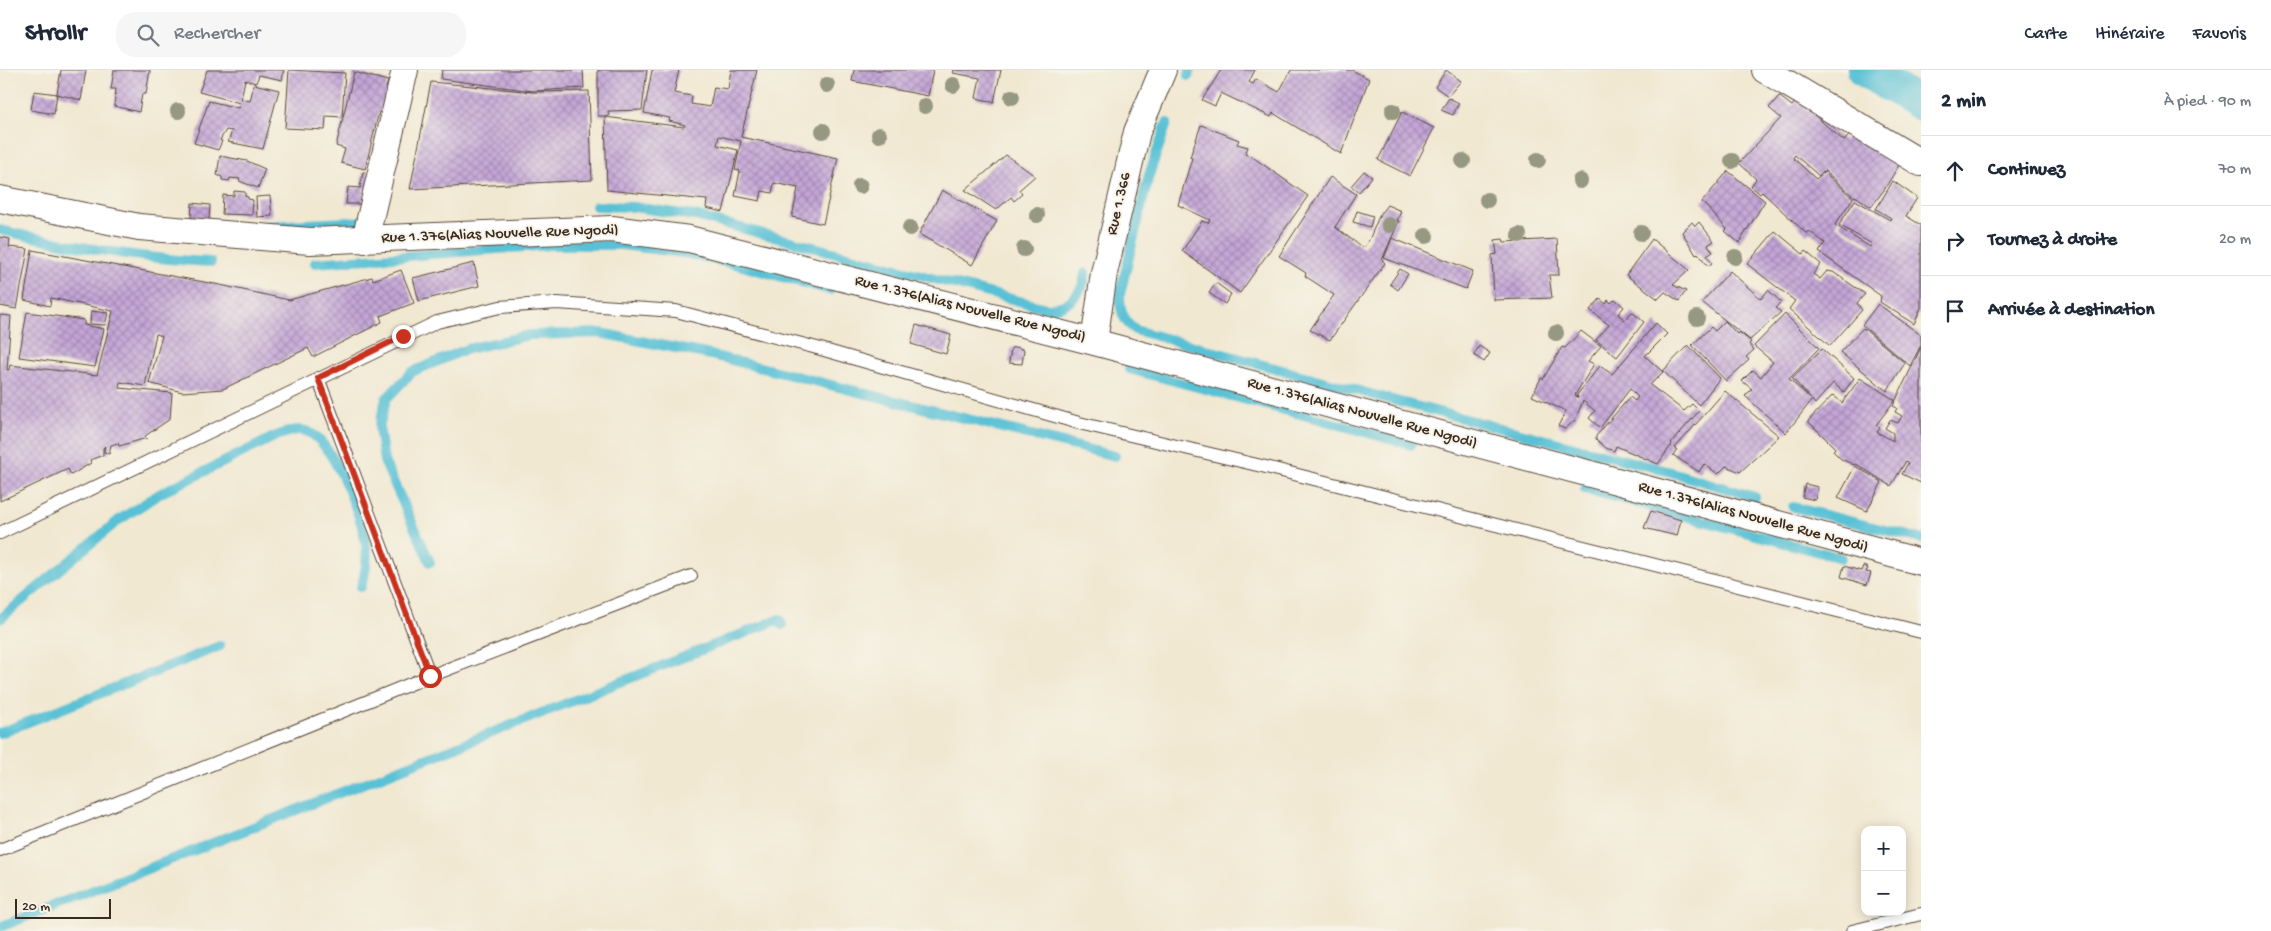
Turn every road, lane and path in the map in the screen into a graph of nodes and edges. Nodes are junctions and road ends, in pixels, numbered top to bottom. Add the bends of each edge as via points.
1 (405, 70) edge
2 (1163, 70) edge
3 (1765, 70) edge
4 (1921, 163) edge
5 (0, 199) edge
6 (365, 240) junction
7 (1094, 342) junction
8 (318, 378) junction
9 (0, 533) edge
10 (1921, 562) edge
11 (691, 576) dead end
12 (1921, 632) edge
13 (430, 676) junction
14 (0, 850) edge
15 (1921, 914) edge
16 (1852, 931) edge

1 - 6 street
2 - 7 street, Rue 1.366 via 1137,132 1104,273
3 - 4 street
5 - 6 street, Rue 1.376(Alias Nouvelle Rue Ngodi) via 139,227 310,242
6 - 7 street, Rue 1.376(Alias Nouvelle Rue Ngodi) via 612,229 689,239
7 - 10 street, Rue 1.376(Alias Nouvelle Rue Ngodi)
8 - 9 lane
8 - 12 lane via 437,322 500,307 557,303 676,311 1079,423
8 - 13 lane
11 - 13 lane
13 - 14 lane
15 - 16 lane

